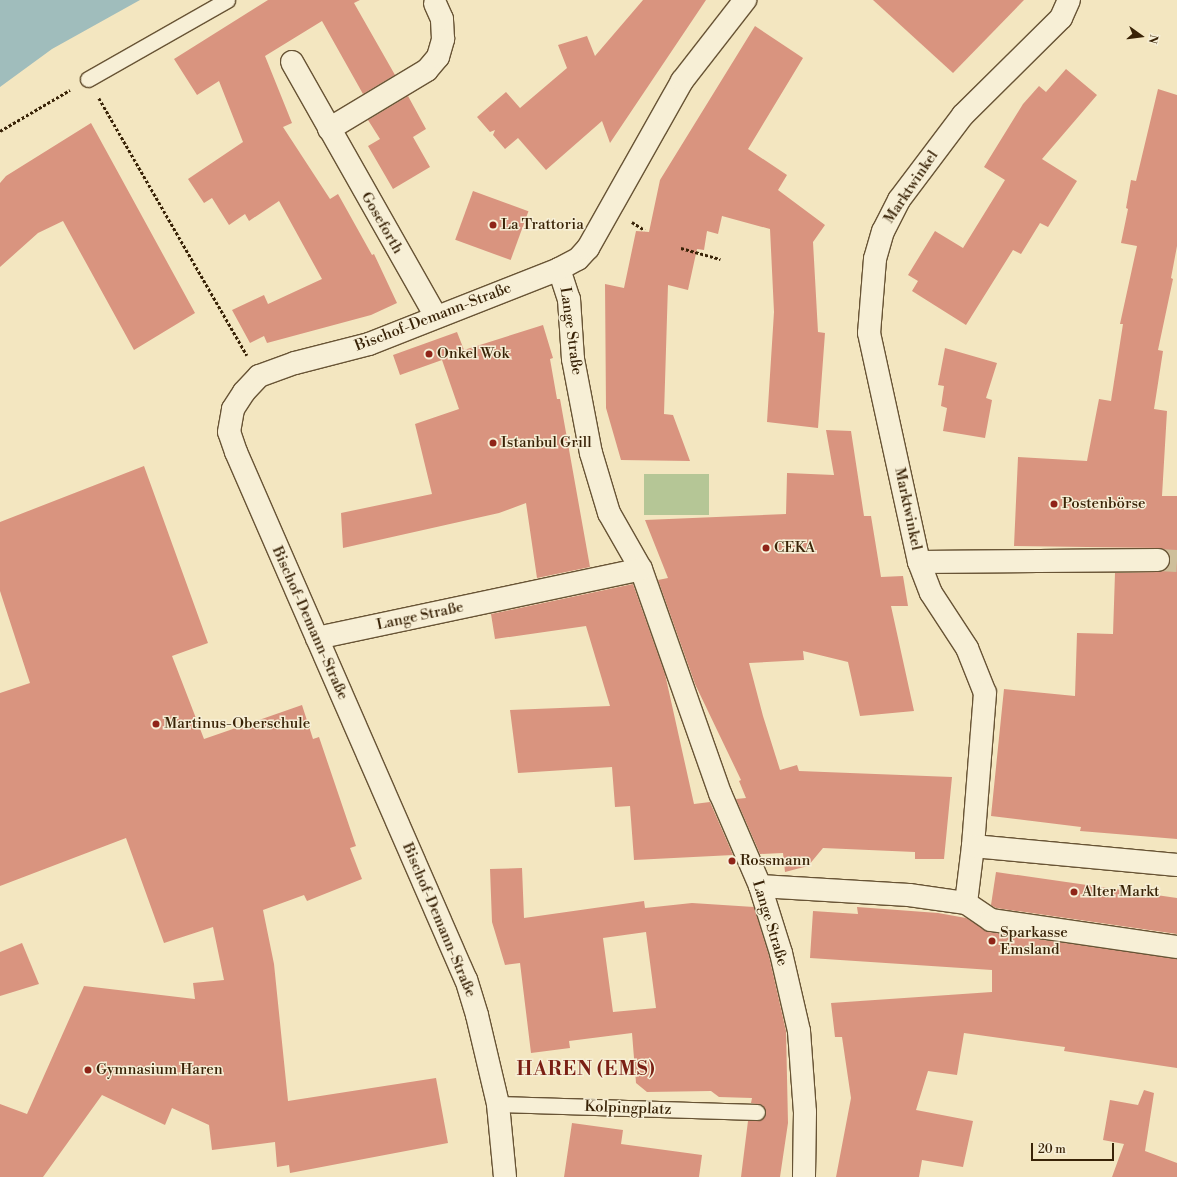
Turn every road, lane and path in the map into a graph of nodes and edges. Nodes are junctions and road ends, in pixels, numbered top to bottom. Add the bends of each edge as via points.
1 (227, 0) edge
2 (745, 0) edge
3 (1069, 0) edge
4 (436, 3) dead end
5 (292, 62) dead end
6 (88, 79) junction
7 (329, 130) junction
8 (0, 131) edge
9 (681, 248) dead end
10 (720, 259) dead end
11 (559, 269) junction
12 (436, 318) junction
13 (260, 376) junction
14 (1158, 560) tunnel mouth
15 (919, 562) junction
16 (641, 568) junction
17 (317, 638) junction
18 (973, 846) junction
19 (1177, 865) edge
20 (760, 886) junction
21 (966, 903) junction
22 (1177, 947) edge
23 (498, 1104) junction
24 (757, 1112) dead end
25 (505, 1177) edge
26 (804, 1177) edge

1 - 6 lane
2 - 11 street, Lange Straße via 682,81 588,248 578,259
3 - 15 street, Marktwinkel via 1061,18 962,115 899,200 882,231 875,259 869,333
4 - 7 street via 442,19 444,39 438,57 427,70
5 - 7 street, Goseforth
6 - 8 path
6 - 13 path
7 - 12 street, Goseforth
9 - 10 path
11 - 12 street, Bischof-Demann-Straße
11 - 16 street, Lange Straße via 570,298 573,359 590,453 609,513
12 - 13 street, Bischof-Demann-Straße via 369,344 295,363
13 - 17 street, Bischof-Demann-Straße via 244,392 233,409 230,432 236,452
14 - 15 street, Marktwinkel
15 - 18 street, Marktwinkel via 930,593 967,648 985,694
16 - 17 street, Lange Straße
16 - 20 street, Lange Straße via 720,793
17 - 23 street, Bischof-Demann-Straße via 466,980
18 - 19 street
18 - 21 street
20 - 21 street via 887,893
20 - 26 street, Lange Straße via 781,953 799,1030 805,1112
21 - 22 street via 992,920
23 - 24 lane, Kolpingplatz
23 - 25 street, Bischof-Demann-Straße

